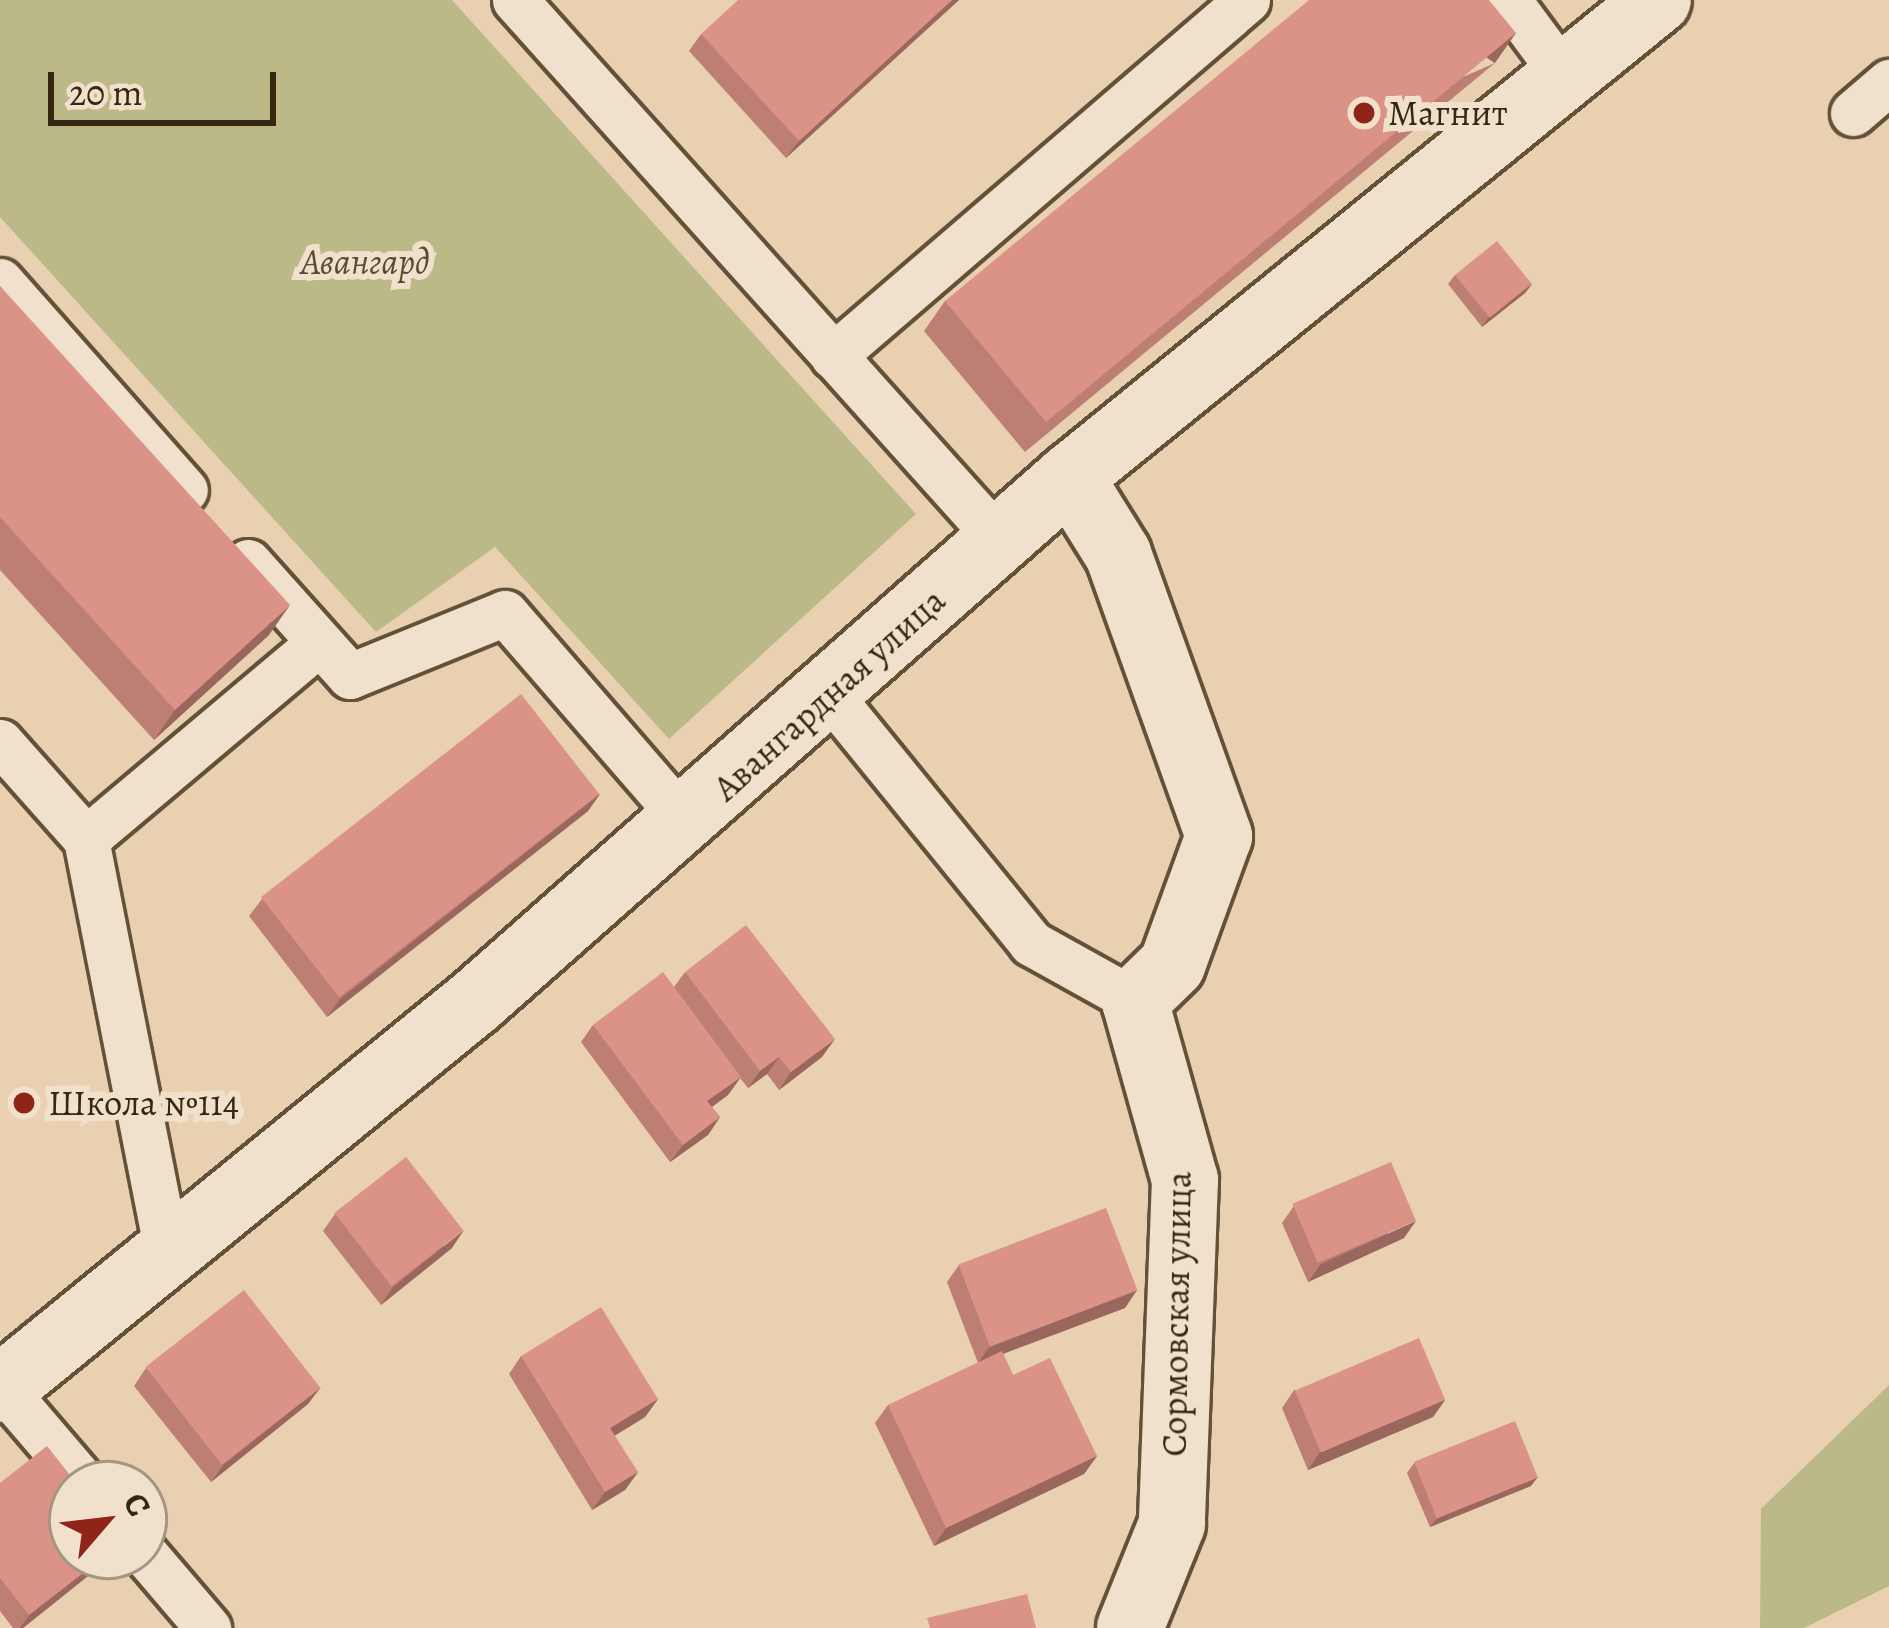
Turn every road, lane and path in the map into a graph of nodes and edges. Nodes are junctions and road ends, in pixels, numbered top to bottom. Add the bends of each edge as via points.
1 (515, 0) edge
2 (1247, 0) edge
3 (1508, 0) edge
4 (1658, 0) edge
5 (1568, 81) junction
6 (1889, 82) edge
7 (1852, 113) dead end
8 (0, 281) edge
9 (833, 356) junction
10 (1070, 477) junction
11 (1000, 541) junction
12 (319, 643) junction
13 (829, 694) junction
14 (0, 742) edge
15 (686, 821) junction
16 (86, 839) junction
17 (1135, 1001) junction
18 (167, 1253) junction
19 (1, 1388) edge
20 (64, 1460) edge
21 (167, 1580) edge
22 (208, 1628) edge
23 (1130, 1628) edge

1 - 9 lane
2 - 9 lane
3 - 5 lane
4 - 5 street, Авангардная улица
5 - 10 street, Авангардная улица
6 - 7 lane
8 - 12 lane
9 - 11 lane
10 - 11 street, Авангардная улица
10 - 17 street via 1118,554 1219,836 1172,965
11 - 13 street, Авангардная улица
12 - 15 lane via 350,676 506,613
12 - 16 lane
13 - 15 street, Авангардная улица
13 - 17 lane via 1031,943
14 - 16 lane
15 - 18 street, Авангардная улица
16 - 18 lane
17 - 23 street, Сормовская улица via 1185,1180 1172,1524
18 - 19 street, Авангардная улица
19 - 20 lane
21 - 22 lane

